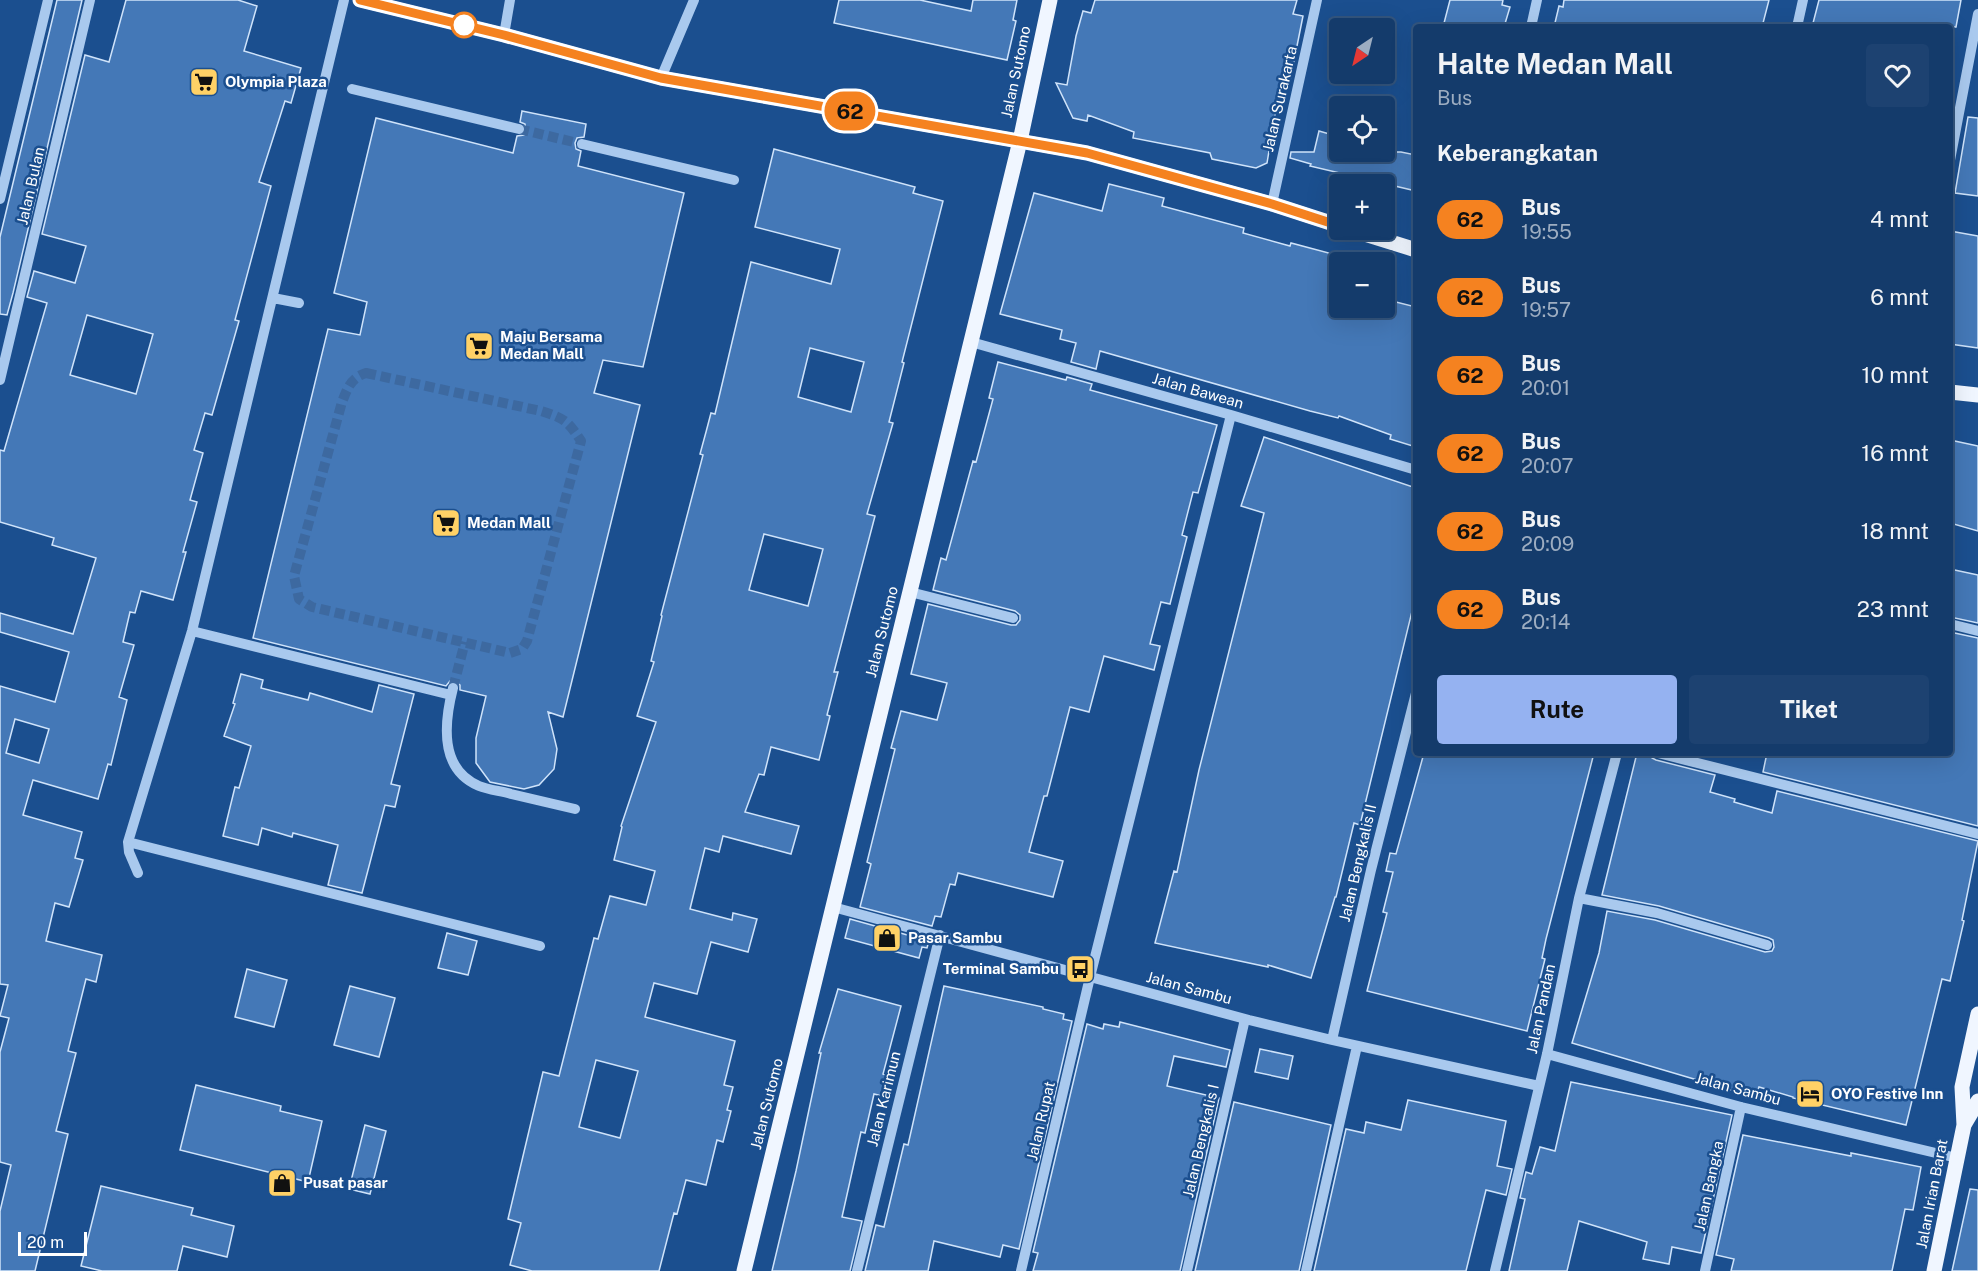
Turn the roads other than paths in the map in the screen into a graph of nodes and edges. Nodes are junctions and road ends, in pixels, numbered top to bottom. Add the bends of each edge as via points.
1 (48, 0) edge
2 (90, 0) edge
3 (344, 0) edge
4 (360, 0) edge
5 (510, 0) edge
6 (694, 0) edge
7 (1050, 0) edge
8 (1317, 0) edge
9 (1537, 0) edge
10 (1803, 0) edge
11 (1978, 14) edge
12 (1532, 24) edge
13 (1798, 24) edge
14 (504, 35) junction
15 (661, 78) junction
16 (352, 89) dead end
17 (519, 129) tunnel mouth
18 (1020, 141) junction
19 (582, 144) tunnel mouth
20 (1953, 144) edge
21 (734, 180) dead end
22 (0, 199) edge
23 (1272, 204) junction
24 (1329, 222) edge
25 (1384, 240) edge
26 (1413, 249) edge
27 (273, 298) junction
28 (299, 303) dead end
29 (971, 342) junction
30 (0, 380) edge
31 (1953, 392) edge
32 (1978, 395) edge
33 (1231, 415) junction
34 (1413, 469) edge
35 (910, 592) junction
36 (1013, 618) dead end
37 (1953, 625) edge
38 (192, 631) junction
39 (1978, 631) edge
40 (1413, 705) edge
41 (1616, 756) edge
42 (1670, 756) edge
43 (575, 809) dead end
44 (1978, 834) edge
45 (128, 842) junction
46 (138, 873) dead end
47 (1579, 898) junction
48 (833, 907) junction
49 (940, 935) junction
50 (1767, 945) dead end
51 (540, 946) dead end
52 (1090, 977) junction
53 (1978, 1014) edge
54 (1245, 1018) junction
55 (1332, 1040) junction
56 (1357, 1046) junction
57 (1547, 1054) junction
58 (1539, 1086) junction
59 (1978, 1101) edge
60 (1741, 1107) junction
61 (1964, 1125) junction
62 (1957, 1158) junction
63 (744, 1271) edge
64 (857, 1271) edge
65 (1020, 1271) edge
66 (1187, 1271) edge
67 (1306, 1271) edge
68 (1495, 1271) edge
69 (1705, 1271) edge
70 (1934, 1271) edge

1 - 22 street, Jalan Bulan
2 - 30 street, Jalan Bulan
3 - 27 street
4 - 14 main road
5 - 14 street
6 - 15 street
7 - 18 main road, Jalan Sutomo
8 - 23 street, Jalan Surakarta
9 - 12 street
10 - 13 street
11 - 20 street
14 - 15 main road
15 - 18 main road
16 - 17 street
18 - 23 main road via 1087,153
18 - 29 main road, Jalan Sutomo
19 - 21 street
23 - 24 main road
25 - 26 main road
27 - 28 street
27 - 38 street
29 - 33 street, Jalan Bawean
29 - 35 main road, Jalan Sutomo
31 - 32 main road
33 - 34 street, Jalan Bawean
33 - 52 street, Jalan Rupat
35 - 36 street
35 - 48 main road, Jalan Sutomo
37 - 39 street
38 - 43 street via 452,692 446,743 452,761 464,776 479,786
38 - 45 street
40 - 55 street, Jalan Bengkalis II
41 - 47 street, Jalan Pandan
42 - 44 street
45 - 46 street
45 - 51 street
47 - 50 street via 1657,913
47 - 57 street, Jalan Pandan
48 - 49 street, Jalan Sambu
48 - 63 main road, Jalan Sutomo
49 - 52 street, Jalan Sambu
49 - 64 street, Jalan Karimun
52 - 54 street, Jalan Sambu
52 - 65 street, Jalan Rupat
53 - 61 main road, Jalan Irian Barat via 1962,1087
54 - 55 street, Jalan Sambu
54 - 66 street, Jalan Bengkalis I
55 - 56 street, Jalan Sambu
56 - 58 street, Jalan Sambu
56 - 67 street
57 - 58 street, Jalan Pandan
57 - 60 street, Jalan Sambu
58 - 68 street, Jalan Pandan
59 - 61 main road, Jalan Irian Barat
60 - 62 street, Jalan Sambu
60 - 69 street, Jalan Bangka
61 - 62 main road, Jalan Irian Barat
62 - 70 main road, Jalan Irian Barat

